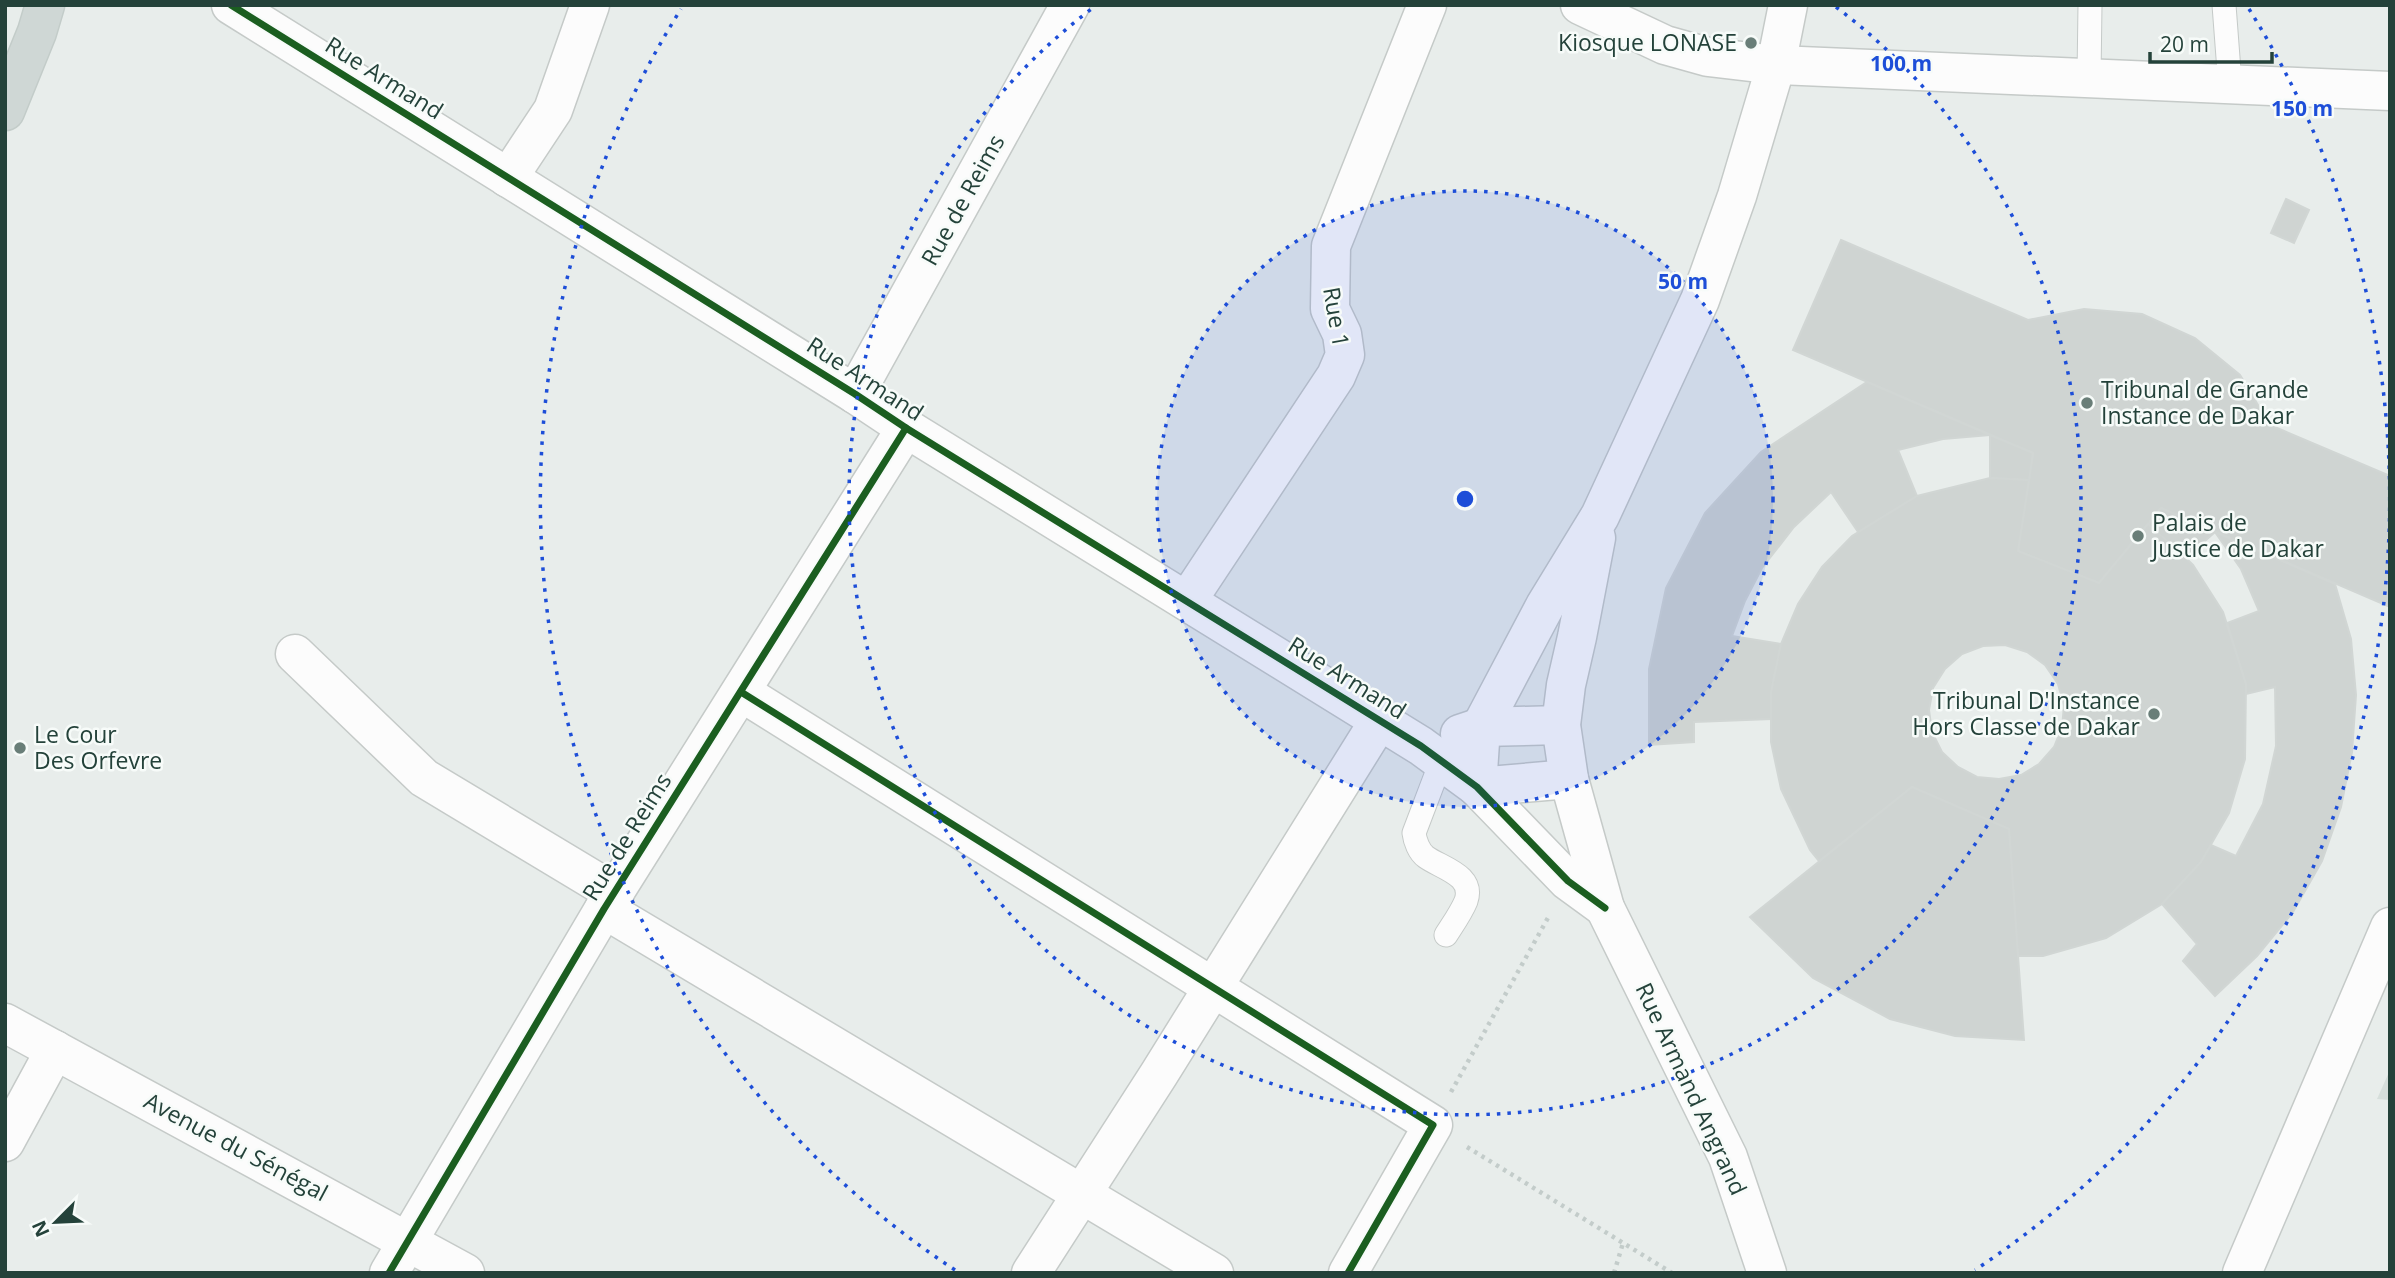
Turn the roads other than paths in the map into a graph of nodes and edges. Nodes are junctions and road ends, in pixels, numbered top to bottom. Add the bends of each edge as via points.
1 (45, 5) edge
2 (231, 5) edge
3 (590, 5) edge
4 (1070, 5) edge
5 (1427, 5) edge
6 (1580, 5) edge
7 (1788, 5) edge
8 (2090, 5) edge
9 (2224, 5) edge
10 (1776, 65) junction
11 (2090, 77) junction
12 (2230, 83) junction
13 (2390, 91) edge
14 (5, 111) edge
15 (508, 178) junction
16 (855, 394) junction
17 (906, 428) junction
18 (1600, 516) junction
19 (1187, 601) junction
20 (295, 654) dead end
21 (741, 692) junction
22 (1380, 720) junction
23 (1561, 725) junction
24 (1481, 727) junction
25 (1431, 754) junction
26 (1569, 779) junction
27 (1477, 787) junction
28 (609, 901) junction
29 (1605, 908) junction
30 (2390, 927) edge
31 (1447, 935) dead end
32 (1212, 987) junction
33 (5, 1023) edge
34 (55, 1049) junction
35 (5, 1142) edge
36 (1081, 1194) junction
37 (409, 1241) junction
38 (389, 1273) edge
39 (465, 1273) edge
40 (1031, 1273) edge
41 (1214, 1273) edge
42 (1348, 1273) edge
43 (1767, 1273) edge
44 (2242, 1273) edge

1 - 14 main road
2 - 15 street, Rue Armand
3 - 15 street via 553,110
4 - 16 street, Rue de Reims
5 - 19 street, Rue 1 via 1331,246 1331,309 1345,355 1336,376
6 - 10 street via 1665,45 1707,57
7 - 10 street, Rue Armand Angrand
8 - 11 lane
9 - 12 lane
10 - 11 street
10 - 18 street, Rue Armand Angrand via 1700,300
11 - 12 street
12 - 13 street
15 - 16 street, Rue Armand
16 - 17 street, Rue Armand
17 - 19 street, Rue Armand
17 - 21 street, Rue de Reims
18 - 23 street, Rue Armand Angrand
18 - 24 street, Rue Armand Angrand via 1545,606
19 - 22 street, Rue Armand
20 - 28 street via 424,778
21 - 28 street, Rue de Reims
21 - 32 street
22 - 25 street, Rue Armand
22 - 32 street
23 - 24 street, Rue Armand
23 - 26 street, Rue Armand Angrand
24 - 25 street, Rue Armand
24 - 27 street, Rue Armand Angrand
25 - 27 street, Rue Armand
25 - 31 lane via 1414,833 1424,855 1464,881 1467,899
26 - 27 street
26 - 29 street, Rue Armand Angrand
27 - 29 street, Rue Armand Angrand via 1568,881
28 - 36 street
28 - 37 street, Rue de Reims
29 - 43 street, Rue Armand Angrand via 1728,1157
30 - 44 street
32 - 36 street
32 - 42 street via 1433,1125
33 - 34 street, Avenue du Sénégal
34 - 35 street
34 - 37 street, Avenue du Sénégal
36 - 40 street
36 - 41 street
37 - 38 street, Rue de Reims
37 - 39 street, Avenue du Sénégal

